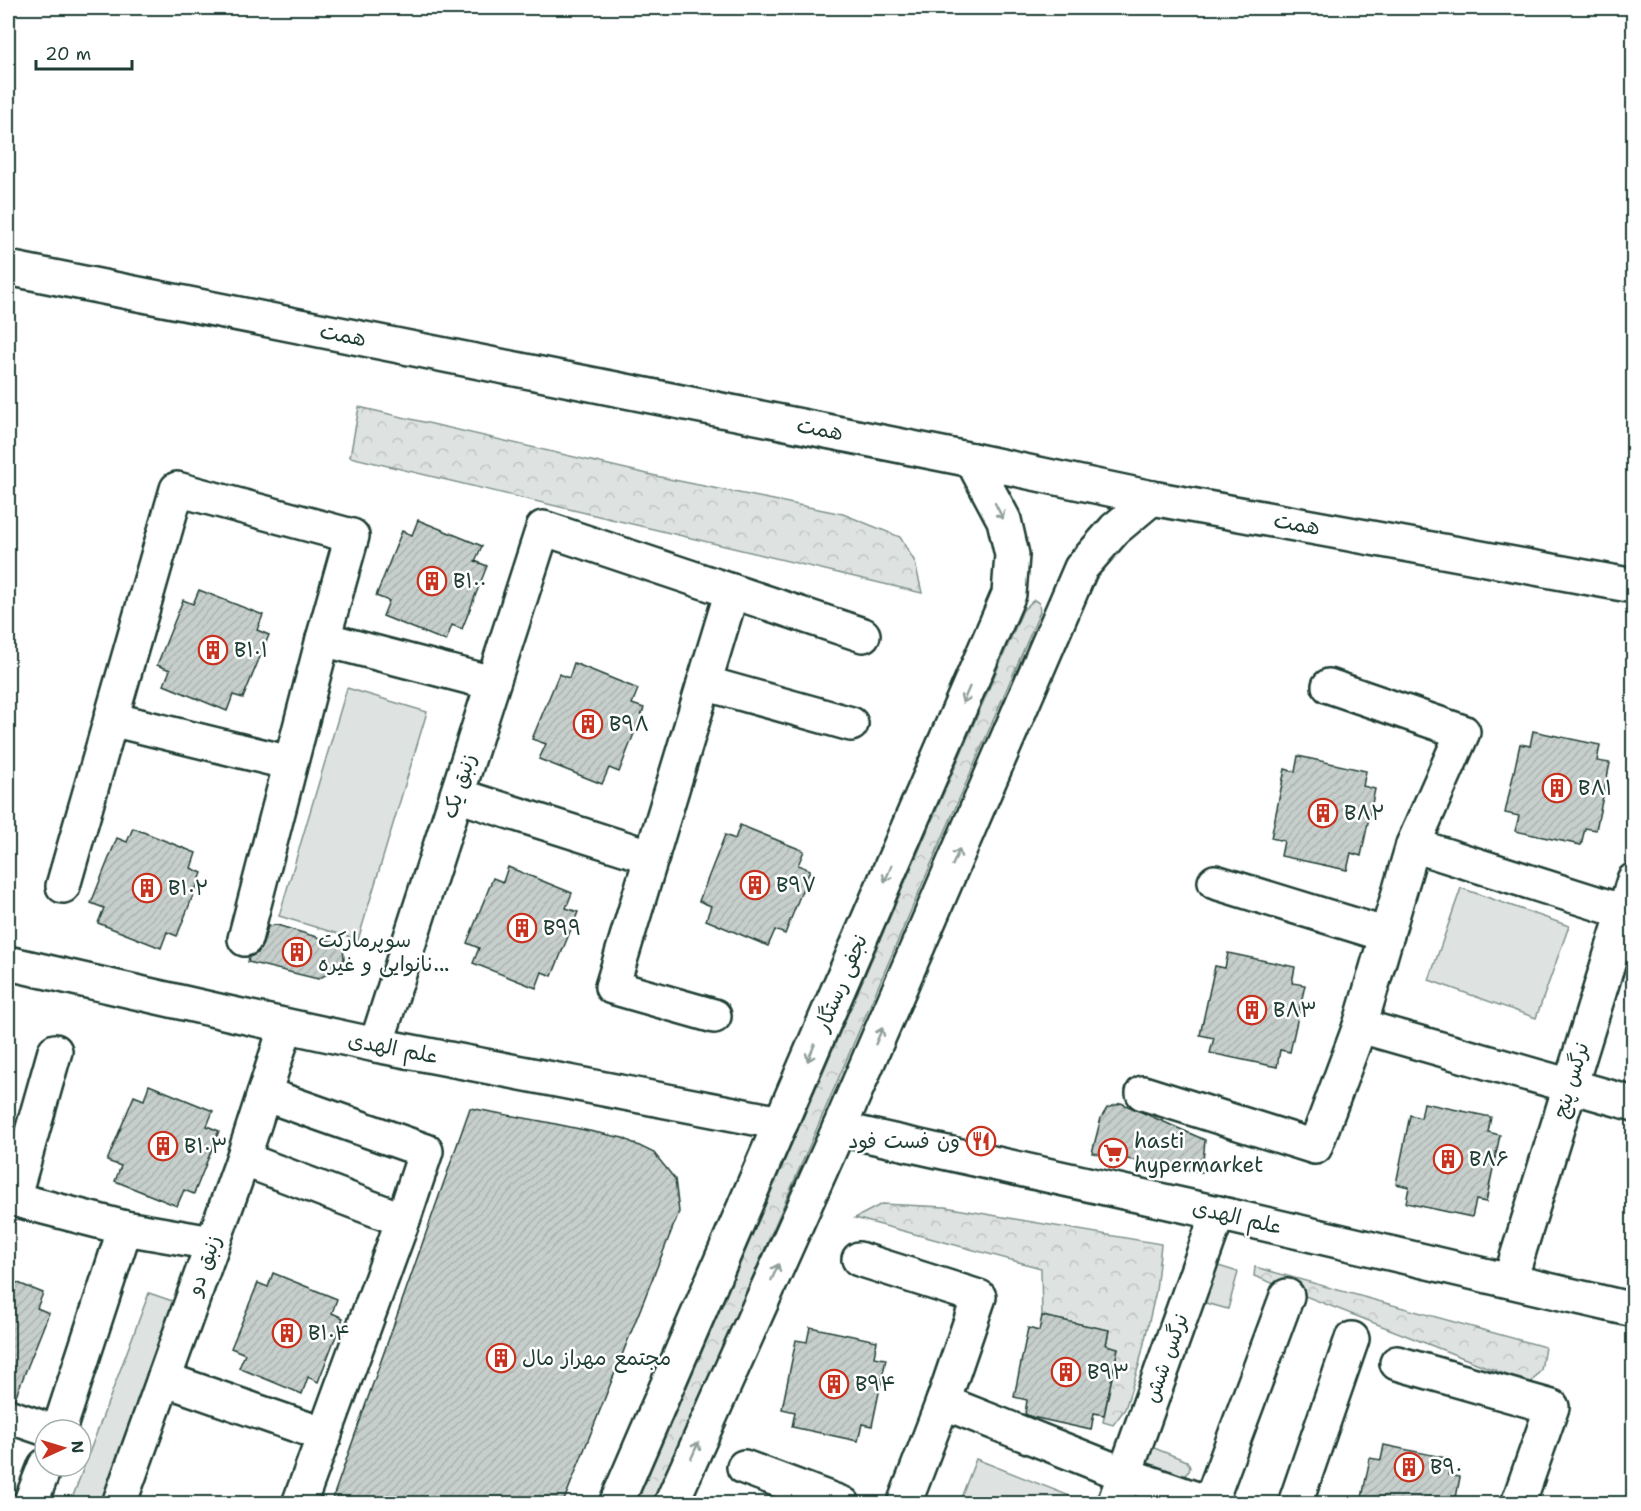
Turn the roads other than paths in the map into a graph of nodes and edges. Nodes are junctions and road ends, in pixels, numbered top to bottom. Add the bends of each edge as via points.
1 (8, 268) edge
2 (972, 460) junction
3 (1152, 498) junction
4 (1634, 586) edge
5 (732, 591) junction
6 (863, 635) dead end
7 (323, 639) junction
8 (492, 683) junction
9 (704, 683) junction
10 (1329, 686) dead end
11 (111, 719) junction
12 (851, 724) dead end
13 (290, 763) junction
14 (457, 795) junction
15 (1413, 845) junction
16 (652, 857) junction
17 (1634, 880) edge
18 (1215, 882) dead end
19 (63, 886) dead end
20 (1629, 913) edge
21 (1387, 935) junction
22 (245, 939) dead end
23 (8, 963) edge
24 (714, 1016) dead end
25 (286, 1026) junction
26 (1360, 1026) junction
27 (376, 1045) junction
28 (55, 1051) dead end
29 (1569, 1086) junction
30 (1143, 1093) dead end
31 (264, 1094) junction
32 (1634, 1104) edge
33 (781, 1123) junction
34 (838, 1129) junction
35 (243, 1159) junction
36 (1218, 1213) junction
37 (403, 1220) junction
38 (125, 1228) junction
39 (212, 1243) junction
40 (859, 1258) dead end
41 (1510, 1280) junction
42 (1287, 1296) dead end
43 (1634, 1310) edge
44 (1352, 1339) dead end
45 (1396, 1363) dead end
46 (164, 1379) junction
47 (943, 1402) junction
48 (8, 1416) edge
49 (63, 1418) edge
50 (33, 1425) edge
51 (325, 1435) junction
52 (744, 1467) dead end
53 (40, 1478) edge
54 (1119, 1489) edge
55 (30, 1503) edge
56 (119, 1503) edge
57 (299, 1503) edge
58 (616, 1503) edge
59 (672, 1503) edge
60 (843, 1503) edge
61 (904, 1503) edge
62 (1211, 1503) edge
63 (1295, 1503) edge
64 (1518, 1503) edge

1 - 2 street, همت
2 - 3 street, همت
2 -> 33 street, نجفی رستگار via 1004,520 1012,555 1009,594
3 - 4 street, همت
34 -> 3 street via 1081,568 1115,529
5 - 6 street
5 - 8 street, زنبق یک via 543,528
5 - 9 street
7 - 8 street
7 - 11 street via 352,536 177,489
7 - 13 street
8 - 14 street, زنبق یک
9 - 12 street
9 - 16 street
10 - 15 street via 1463,732
11 - 13 street
11 - 19 street
13 - 22 street
14 - 16 street
14 - 27 street, زنبق یک
15 - 20 street
15 - 21 street
16 - 24 street via 612,987
17 - 20 street, نرگس پنج
18 - 21 street
20 - 29 street, نرگس پنج
21 - 26 street
23 - 25 street, علم الهدی
25 - 27 street, علم الهدی
25 - 31 street, زنبق دو
26 - 29 street
26 - 30 street via 1315,1147
27 - 33 street, علم الهدی
28 - 38 street via 13,1199
29 - 32 street
29 - 41 street, نرگس پنج
31 - 35 street, زنبق دو
31 - 37 street via 426,1151
33 - 58 street, نجفی رستگار
34 - 36 street, علم الهدی
59 -> 34 street
35 - 37 street
35 - 39 street, زنبق دو
36 - 41 street, علم الهدی
36 - 54 street, نرگس شش
37 - 51 street
38 - 39 street
38 - 49 street
39 - 46 street, زنبق دو
40 - 47 street via 979,1297
41 - 43 street, علم الهدی
42 - 62 street
44 - 63 street
45 - 64 street via 1552,1407
46 - 51 street
46 - 56 street, زنبق دو
47 - 54 street
47 - 61 street
48 - 50 street
51 - 57 street
52 - 60 street
53 - 55 street
54 - 62 street

